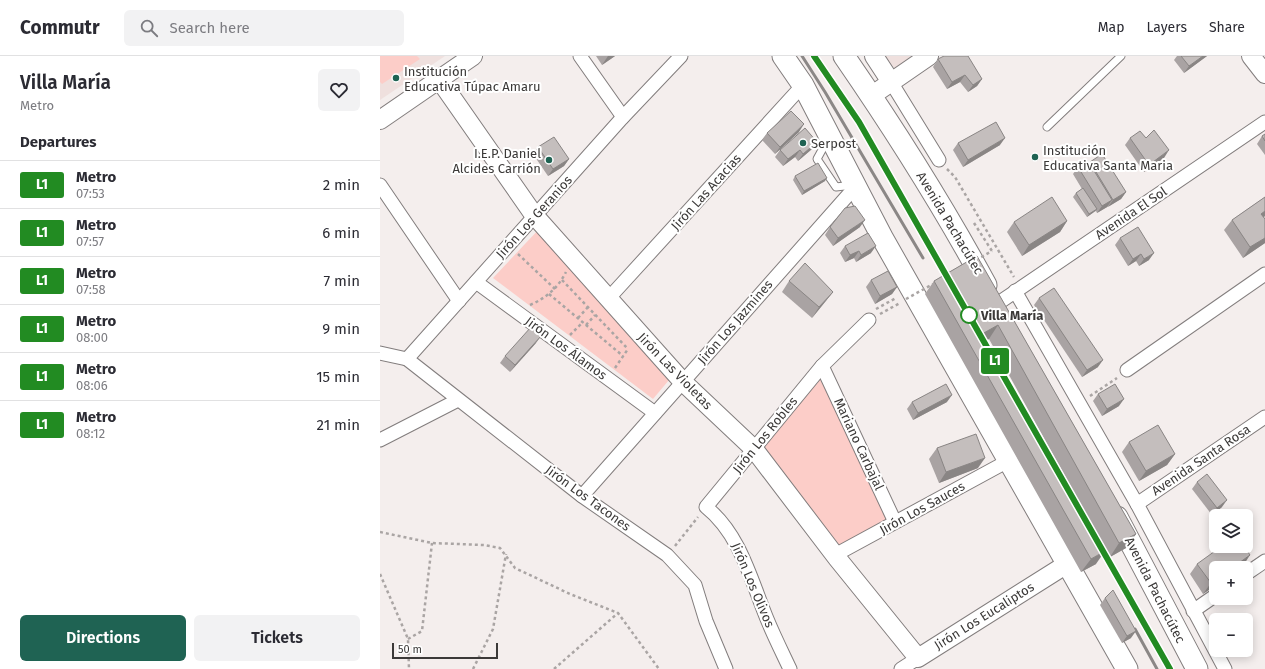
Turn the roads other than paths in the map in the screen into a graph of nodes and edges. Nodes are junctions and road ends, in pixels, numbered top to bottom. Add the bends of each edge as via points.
1 (473, 56) edge
2 (580, 56) edge
3 (681, 56) edge
4 (783, 56) edge
5 (844, 56) edge
6 (874, 56) edge
7 (928, 56) edge
8 (1121, 56) edge
9 (1251, 56) edge
10 (1265, 74) edge
11 (439, 80) junction
12 (891, 82) junction
13 (803, 85) junction
14 (871, 96) junction
15 (623, 117) junction
16 (380, 120) edge
17 (1265, 122) edge
18 (1047, 127) dead end
19 (939, 160) road end
20 (380, 185) edge
21 (857, 185) junction
22 (534, 215) junction
23 (1265, 274) edge
24 (476, 282) junction
25 (1018, 289) junction
26 (608, 299) junction
27 (459, 301) junction
28 (1001, 310) joint
29 (869, 320) road end
30 (380, 353) edge
31 (407, 359) junction
32 (822, 366) junction
33 (1127, 370) road end
34 (683, 382) junction
35 (458, 400) junction
36 (655, 413) junction
37 (1265, 417) edge
38 (380, 440) edge
39 (754, 449) junction
40 (1008, 461) junction
41 (582, 496) junction
42 (1109, 503) edge
43 (1136, 504) junction
44 (706, 507) joint
45 (895, 522) junction
46 (835, 555) junction
47 (1265, 561) edge
48 (1067, 564) junction
49 (1253, 569) edge
50 (1209, 600) edge
51 (1193, 611) junction
52 (1095, 613) junction
53 (918, 658) junction
54 (726, 669) edge
55 (790, 669) edge
56 (901, 669) edge
57 (1114, 669) edge
58 (1128, 669) edge
59 (1197, 669) edge
60 (1225, 669) edge

1 - 11 street
2 - 15 street
3 - 15 street, Jirón Los Geranios
4 - 13 main road
5 - 14 main road, Avenida Pachacútec
6 - 12 street, Avenida Pachacútec
7 - 12 street
8 - 18 lane
9 - 10 street
11 - 16 street
11 - 22 street, Jirón Las Violetas
12 - 14 street
12 - 19 street, Avenida Pachacútec
13 - 21 main road
13 - 26 street, Jirón Las Acacias
14 - 28 main road, Avenida Pachacútec
15 - 22 street, Jirón Los Geranios
17 - 25 street, Avenida El Sol
20 - 27 street
21 - 34 street, Jirón Los Jazmines
21 - 40 main road via 883,238
22 - 24 street, Jirón Los Geranios
22 - 26 street, Jirón Las Violetas
23 - 33 street
24 - 27 street, Jirón Los Geranios
24 - 36 street, Jirón Los Álamos via 566,340
25 - 28 street, Avenida El Sol
25 - 43 street, Avenida Pachacútec
26 - 34 street, Jirón Las Violetas
27 - 31 street, Jirón Los Geranios
29 - 32 street, Jirón Los Robles
30 - 31 street
31 - 35 street, Jirón Los Tacones
32 - 39 street, Jirón Los Robles
32 - 45 street, Mariano Carbajal
34 - 36 street, Jirón Los Jazmines
34 - 39 street, Jirón Las Violetas
35 - 38 street
35 - 41 street, Jirón Los Tacones
36 - 41 street, Jirón Los Jazmines
37 - 43 street, Avenida Santa Rosa
39 - 44 street, Jirón Los Robles
39 - 46 street, Jirón Las Violetas
40 - 45 street, Jirón Los Sauces
40 - 48 main road
41 - 54 street, Jirón Los Tacones via 667,555 695,585 706,621
42 - 59 main road, Avenida Pachacútec
43 - 51 street, Avenida Pachacútec
44 - 55 street, Jirón Los Olivos via 727,529 738,548
45 - 46 street, Jirón Los Sauces
46 - 53 street, Jirón Las Violetas
47 - 49 street
48 - 52 main road
48 - 53 street, Jirón Los Eucaliptos
50 - 51 street
51 - 60 street, Avenida Pachacútec
52 - 57 street
52 - 58 main road
53 - 56 street, Jirón Los Eucaliptos

